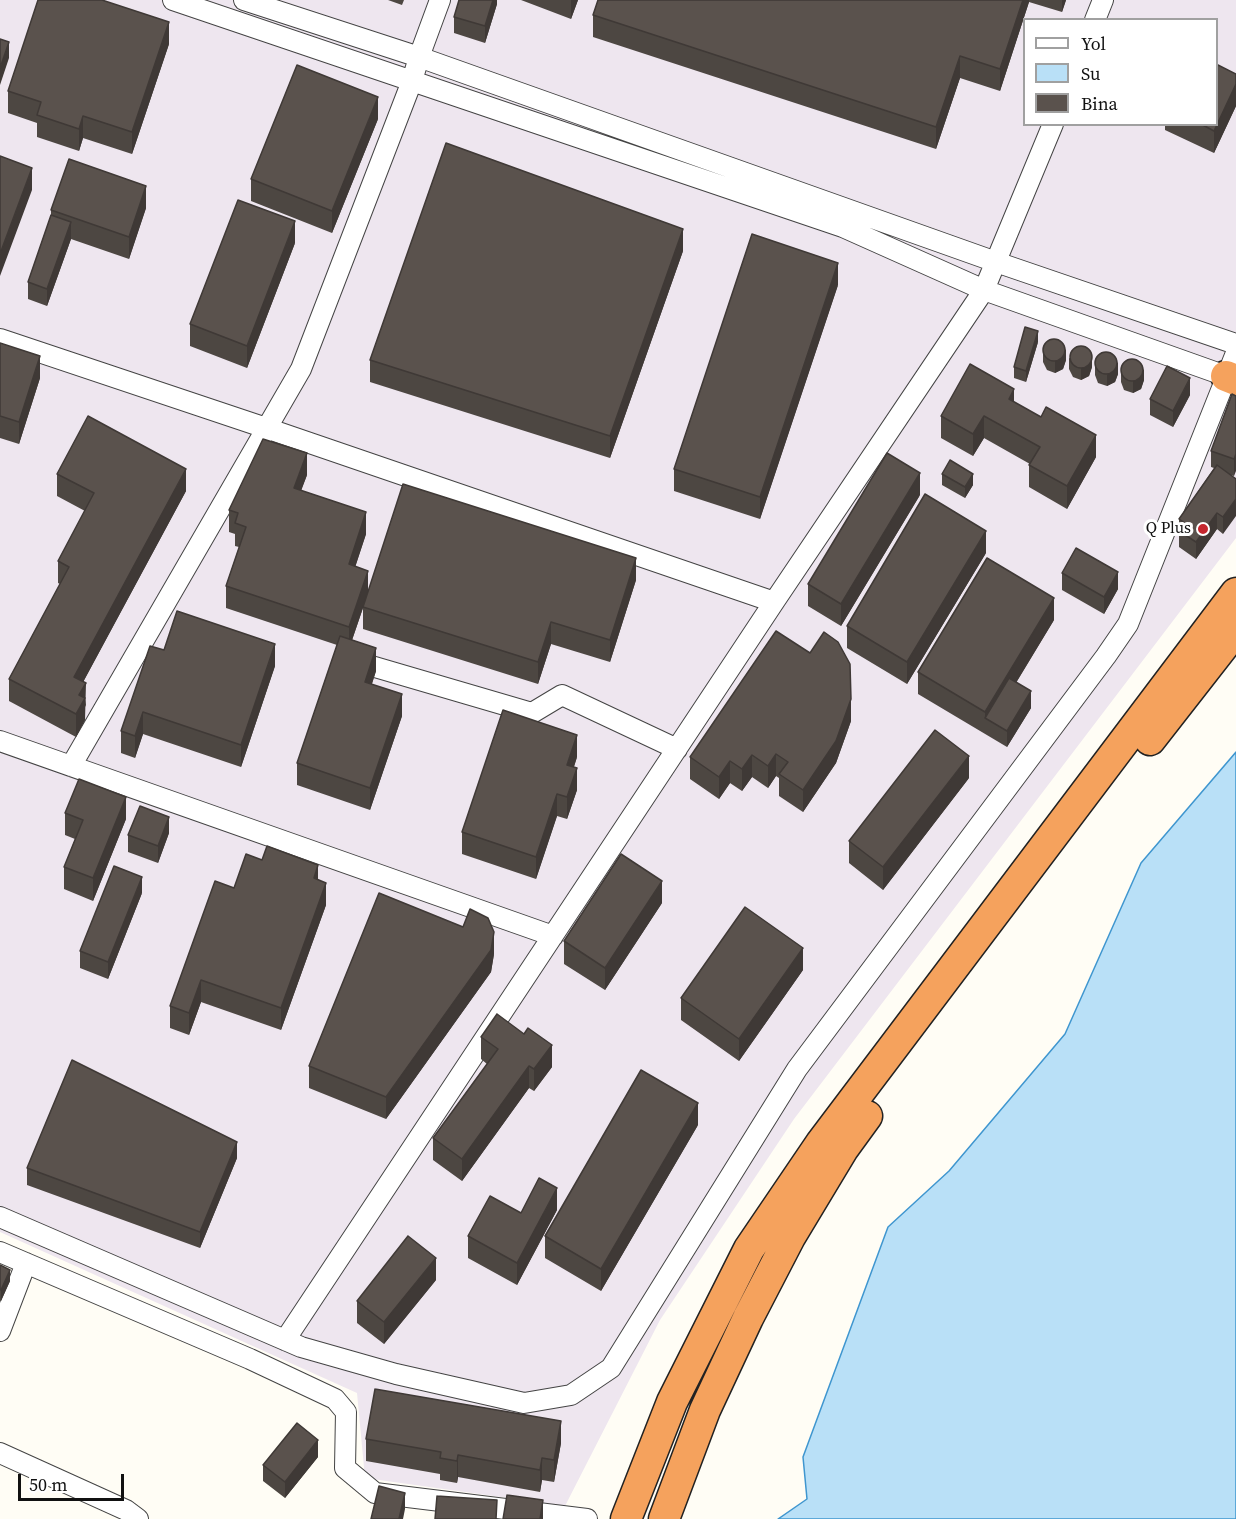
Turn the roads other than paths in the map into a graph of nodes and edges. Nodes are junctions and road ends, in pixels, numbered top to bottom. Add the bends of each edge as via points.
1 (173, 0) edge
2 (244, 0) edge
3 (440, 0) edge
4 (1103, 0) edge
5 (1096, 18) edge
6 (419, 57) junction
7 (412, 81) junction
8 (1052, 126) edge
9 (996, 262) junction
10 (984, 290) junction
11 (0, 339) edge
12 (1234, 363) edge
13 (266, 428) junction
14 (1236, 570) edge
15 (1236, 593) edge
16 (774, 602) junction
17 (1236, 630) edge
18 (368, 664) edge
19 (1176, 671) junction
20 (0, 741) edge
21 (677, 749) junction
22 (71, 766) junction
23 (553, 936) junction
24 (0, 1217) edge
25 (0, 1252) edge
26 (26, 1263) junction
27 (0, 1331) edge
28 (285, 1340) junction
29 (0, 1453) edge
30 (580, 1518) edge
31 (138, 1519) edge
32 (626, 1519) edge
33 (664, 1519) edge

1 - 7 street
2 - 6 street
3 - 6 street
4 - 5 street
6 - 7 street
6 - 9 street
7 - 10 street via 843,227
7 - 13 street via 301,369
8 - 9 street
9 - 10 street
9 - 12 street
10 - 12 street
10 - 16 street
11 - 13 street
12 - 28 street via 1128,624 797,1069 611,1368 571,1395 524,1403 396,1374
13 - 16 street
13 - 22 street
14 - 19 highway
15 - 19 highway
16 - 21 street
17 - 33 highway via 843,1149 790,1237 748,1318 705,1410
18 - 21 street via 532,713 562,695
19 - 32 highway via 821,1143 749,1249 672,1402
20 - 22 street
21 - 23 street
22 - 23 street
23 - 28 street
24 - 28 street
25 - 26 street
26 - 27 street
26 - 30 street via 335,1399 346,1412 345,1468 375,1493
29 - 31 street

